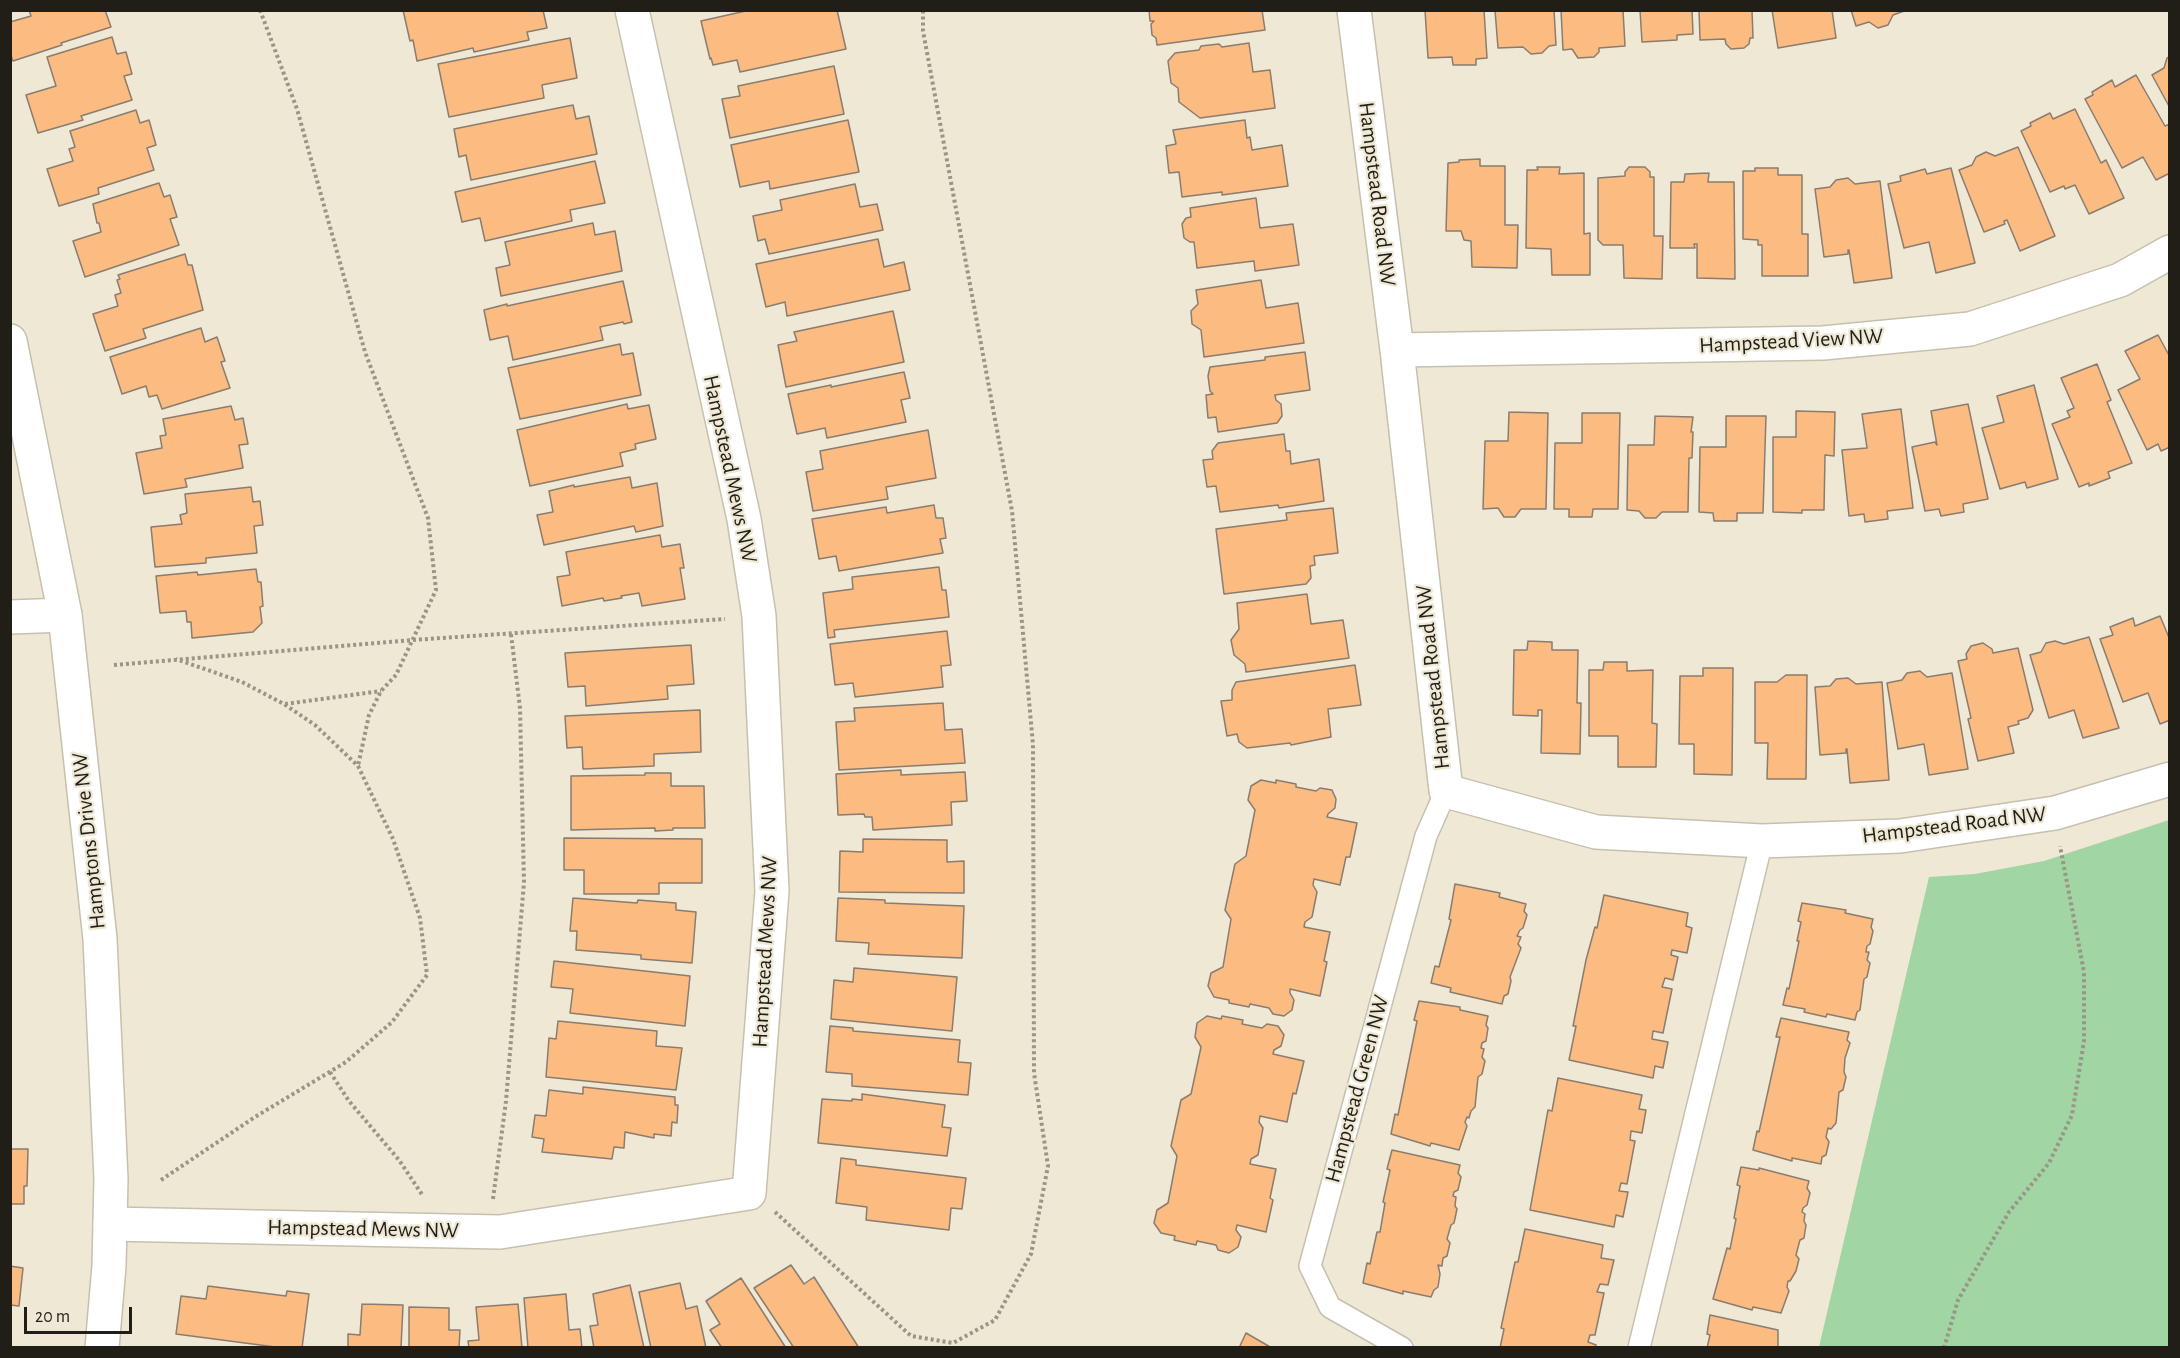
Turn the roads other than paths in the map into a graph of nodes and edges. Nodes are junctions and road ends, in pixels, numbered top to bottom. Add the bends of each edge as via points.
1 (632, 10) edge
2 (1354, 10) edge
3 (2169, 252) edge
4 (10, 341) edge
5 (1397, 350) junction
6 (66, 615) junction
7 (10, 617) edge
8 (2169, 779) edge
9 (1446, 791) junction
10 (1762, 841) junction
11 (110, 1224) junction
12 (102, 1347) edge
13 (1402, 1347) edge
14 (1639, 1347) edge

1 - 11 street, Hampstead Mews NW via 744,519 759,616 772,891 748,1193 500,1232
2 - 5 street, Hampstead Road NW
3 - 5 street, Hampstead View NW via 2120,280 1970,329 1823,344
4 - 6 street, Hamptons Drive NW
5 - 9 street, Hampstead Road NW
6 - 7 street
6 - 11 street, Hamptons Drive NW via 100,939
8 - 10 street, Hampstead Road NW via 2055,813 1900,836
9 - 10 street, Hampstead Road NW via 1596,832
9 - 13 lane, Hampstead Green NW via 1426,836 1310,1266 1330,1307
10 - 14 lane
11 - 12 street, Hamptons Drive NW

